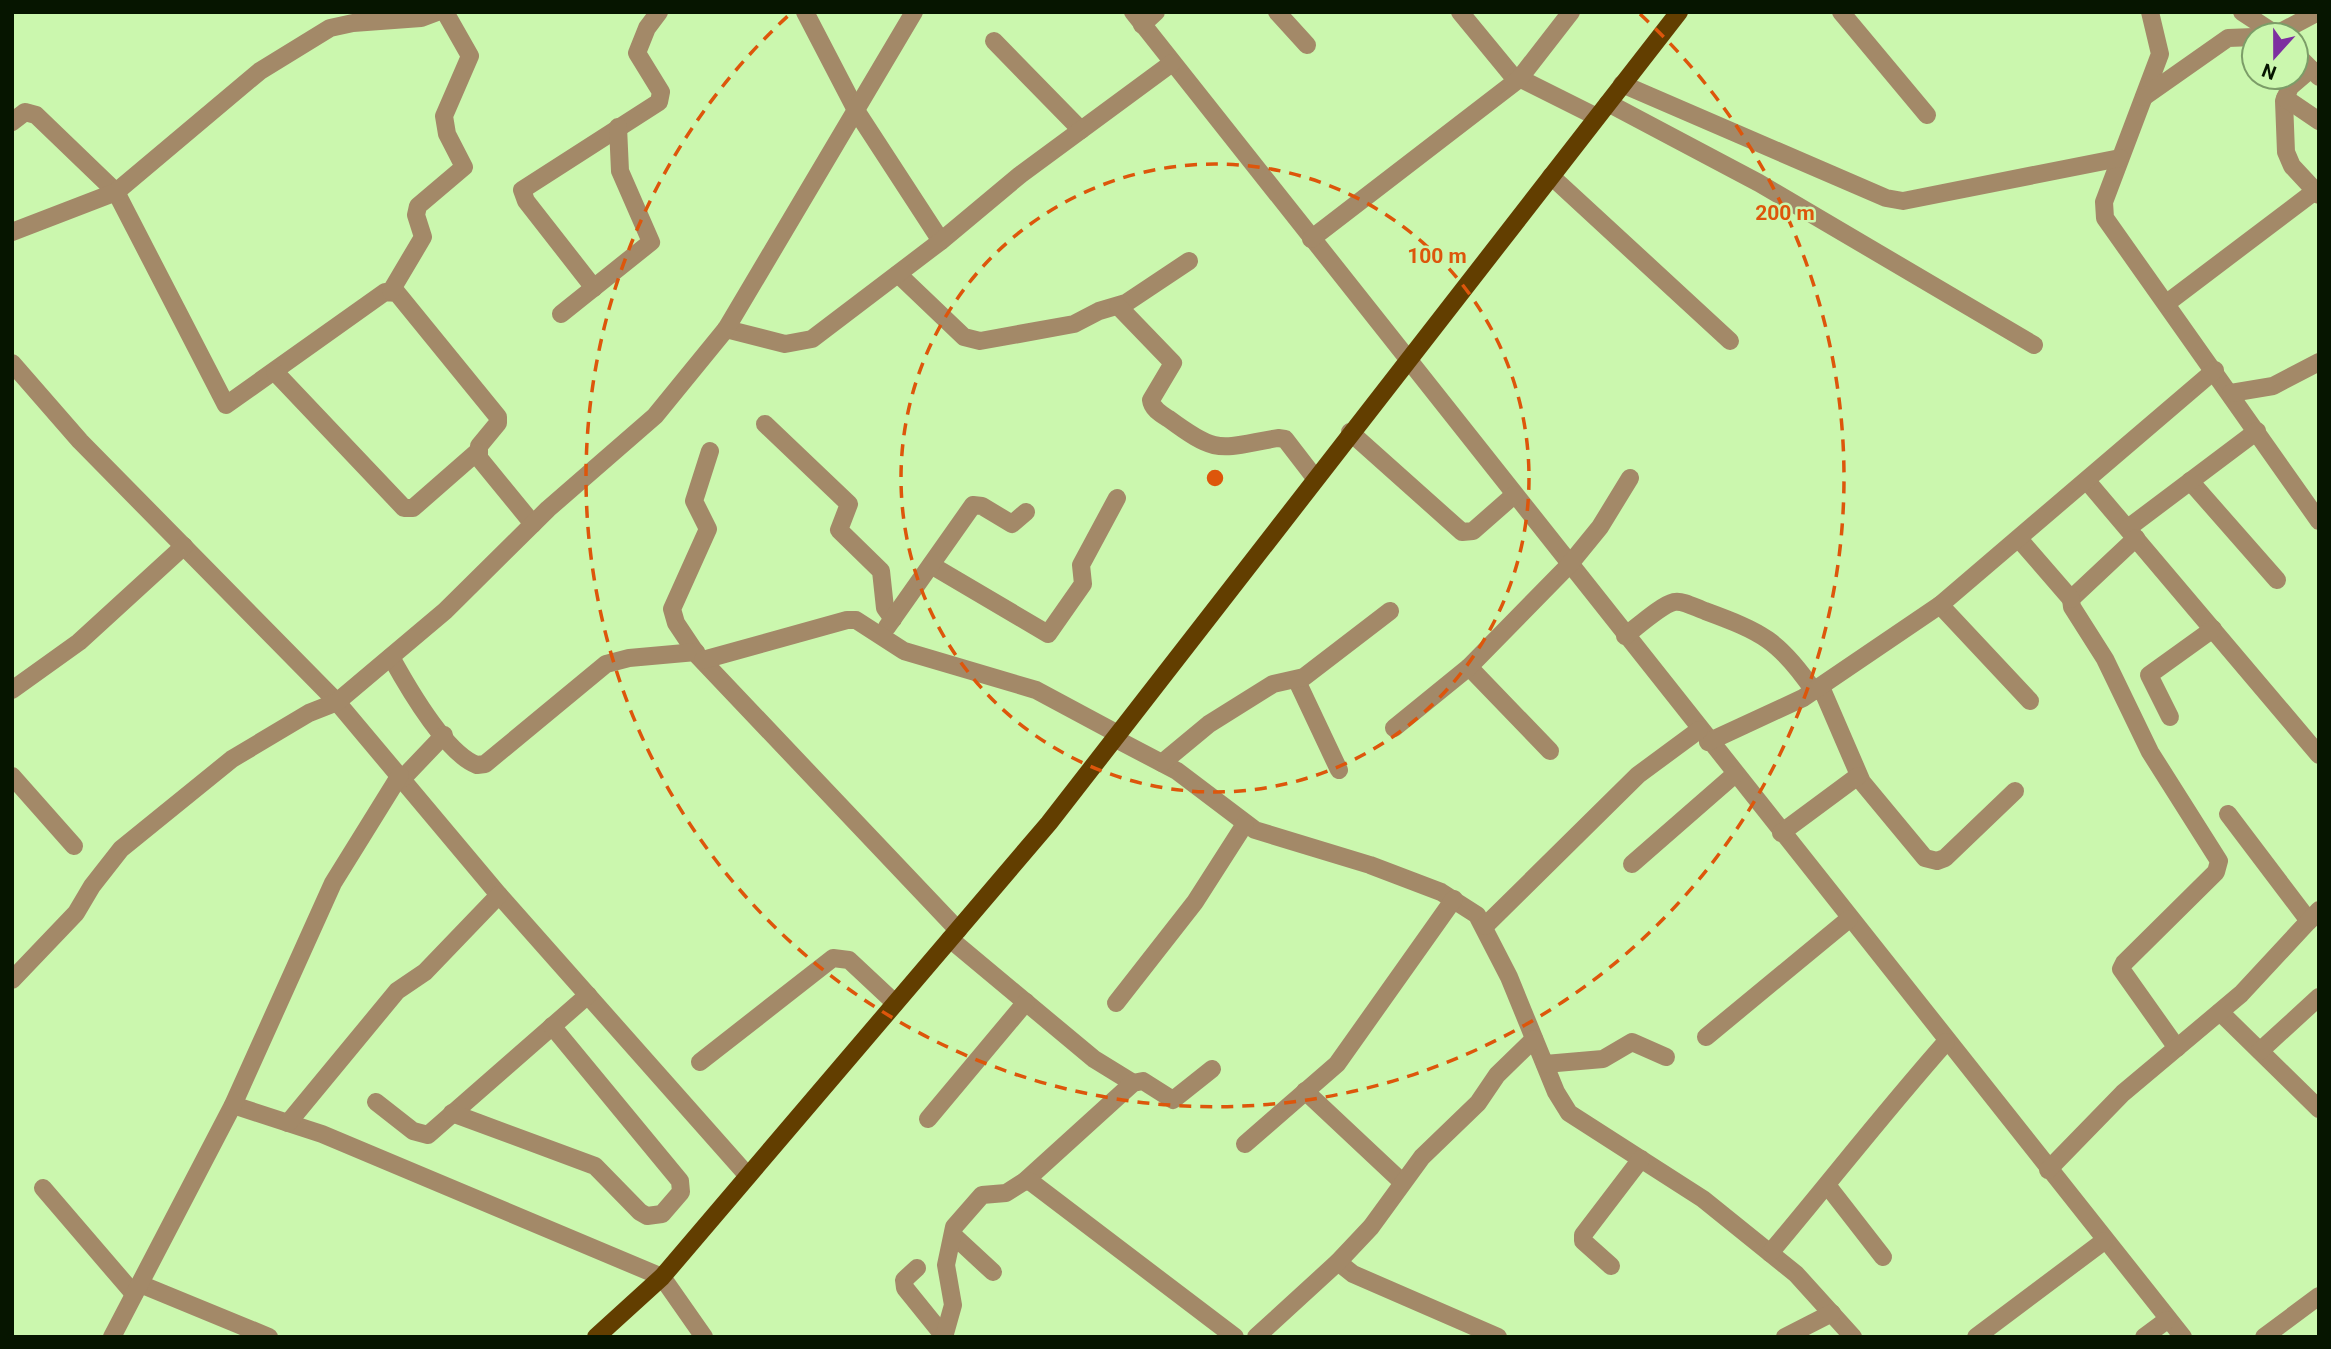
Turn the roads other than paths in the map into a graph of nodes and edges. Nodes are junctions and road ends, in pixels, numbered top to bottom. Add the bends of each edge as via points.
1 (438, 12) edge
2 (445, 12) edge
3 (659, 12) edge
4 (805, 12) edge
5 (914, 12) edge
6 (1156, 12) edge
7 (1278, 12) edge
8 (1460, 12) edge
9 (1571, 12) edge
10 (1841, 12) edge
11 (2150, 12) edge
12 (2318, 12) edge
13 (1675, 14) edge
14 (1137, 18) edge
15 (328, 20) edge
16 (2302, 21) edge
17 (2240, 38) edge
18 (994, 41) dead end
19 (1307, 45) dead end
20 (1172, 63) junction
21 (2315, 73) edge
22 (1519, 79) junction
23 (1622, 85) junction
24 (2144, 97) junction
25 (2285, 99) junction
26 (1602, 110) junction
27 (857, 112) junction
28 (1927, 115) dead end
29 (2319, 121) edge
30 (12, 122) edge
31 (618, 127) junction
32 (1081, 130) junction
33 (2120, 158) junction
34 (1550, 176) junction
35 (116, 192) junction
36 (2317, 193) edge
37 (12, 232) edge
38 (1311, 239) junction
39 (941, 241) junction
40 (1189, 261) dead end
41 (898, 274) junction
42 (594, 288) junction
43 (391, 291) junction
44 (2167, 303) junction
45 (1118, 306) junction
46 (561, 314) dead end
47 (726, 329) junction
48 (1731, 341) dead end
49 (2034, 345) dead end
50 (1406, 359) junction
51 (2319, 362) edge
52 (12, 363) edge
53 (2215, 370) junction
54 (275, 372) junction
55 (2231, 393) junction
56 (765, 424) dead end
57 (2257, 431) junction
58 (1350, 432) junction
59 (710, 451) dead end
60 (477, 452) junction
61 (1315, 478) junction
62 (1629, 478) dead end
63 (2087, 481) junction
64 (2190, 481) junction
65 (1514, 495) junction
66 (1116, 499) dead end
67 (1026, 512) dead end
68 (2319, 521) edge
69 (533, 524) junction
70 (2132, 533) junction
71 (2018, 539) junction
72 (184, 546) junction
73 (931, 565) junction
74 (1569, 565) junction
75 (2277, 580) dead end
76 (2071, 599) junction
77 (1940, 605) junction
78 (1390, 611) dead end
79 (893, 619) junction
80 (2213, 629) junction
81 (881, 636) junction
82 (1625, 636) junction
83 (699, 656) junction
84 (391, 657) junction
85 (1469, 667) junction
86 (1297, 681) junction
87 (1817, 689) junction
88 (12, 690) edge
89 (2030, 701) dead end
90 (337, 702) junction
91 (2170, 717) dead end
92 (1394, 728) dead end
93 (444, 735) junction
94 (1116, 736) junction
95 (1704, 736) junction
96 (1550, 751) dead end
97 (2319, 755) edge
98 (1162, 763) junction
99 (1339, 770) dead end
100 (1734, 775) junction
101 (12, 776) edge
102 (1858, 776) junction
103 (402, 777) junction
104 (2015, 791) dead end
105 (2228, 814) dead end
106 (1245, 824) junction
107 (1781, 833) junction
108 (74, 846) dead end
109 (1632, 864) dead end
110 (499, 895) junction
111 (1454, 899) junction
112 (2314, 916) edge
113 (1849, 919) junction
114 (1485, 926) junction
115 (954, 934) junction
116 (14, 975) edge
117 (588, 995) junction
118 (2319, 997) edge
119 (1026, 1002) junction
120 (895, 1003) junction
121 (1116, 1003) dead end
122 (2220, 1012) junction
123 (552, 1026) junction
124 (1706, 1037) dead end
125 (1534, 1039) junction
126 (1946, 1042) junction
127 (2177, 1048) junction
128 (2260, 1051) junction
129 (1667, 1057) dead end
130 (700, 1062) dead end
131 (1545, 1064) junction
132 (1212, 1069) dead end
133 (1133, 1083) junction
134 (1305, 1091) junction
135 (376, 1102) dead end
136 (233, 1105) junction
137 (2319, 1109) edge
138 (452, 1113) junction
139 (928, 1119) dead end
140 (289, 1123) junction
141 (1245, 1144) dead end
142 (1641, 1159) junction
143 (2048, 1170) junction
144 (748, 1176) junction
145 (1025, 1181) junction
146 (1402, 1182) junction
147 (1827, 1185) junction
148 (43, 1188) dead end
149 (953, 1235) junction
150 (2104, 1241) junction
151 (1770, 1253) junction
152 (1883, 1257) dead end
153 (1338, 1262) junction
154 (1611, 1266) dead end
155 (917, 1268) dead end
156 (993, 1272) dead end
157 (662, 1277) junction
158 (137, 1289) junction
159 (2319, 1296) edge
160 (1832, 1313) junction
161 (2167, 1320) junction
162 (1466, 1331) edge
163 (944, 1336) edge
164 (112, 1337) edge
165 (269, 1337) edge
166 (596, 1337) edge
167 (704, 1337) edge
168 (1235, 1337) edge
169 (1256, 1337) edge
170 (1498, 1337) edge
171 (1785, 1337) edge
172 (1853, 1337) edge
173 (1976, 1337) edge
174 (2144, 1337) edge
175 (2183, 1337) edge
176 (2264, 1337) edge

1 - 15 street via 421,18 353,23
2 - 43 street via 470,56 444,116 447,134 464,167 418,206 423,237
3 - 31 street via 638,53 662,98
4 - 27 street
5 - 27 street
6 - 14 street
7 - 19 street
8 - 22 street
9 - 22 street
10 - 28 street
11 - 24 street via 2160,54
12 - 16 street
13 - 23 main road
14 - 20 street
15 - 35 street
17 - 24 street via 2228,38
18 - 32 street
20 - 32 street
20 - 38 street
21 - 25 street via 2290,87
22 - 26 street
22 - 38 street
23 - 26 main road
23 - 33 street via 1886,198 1903,201
24 - 33 street
25 - 29 street
25 - 36 street via 2286,152 2292,166
26 - 34 main road
26 - 49 street via 1645,126 1759,183
27 - 39 street
27 - 47 street
30 - 35 street via 25,112 36,115
31 - 42 street via 620,171 652,242
31 - 42 street via 522,190
32 - 39 street
33 - 44 street via 2104,202 2105,218
34 - 48 street
34 - 50 main road
35 - 37 street
35 - 54 street via 225,404 231,405
36 - 44 street
38 - 50 street
39 - 41 street
40 - 45 street
41 - 45 street via 971,340 1068,327
41 - 47 street via 812,339 785,344
42 - 46 street
43 - 54 street
43 - 60 street via 498,417
44 - 53 street
45 - 61 street via 1173,363 1151,400 1157,411 1212,447 1285,439
47 - 69 street via 655,416
50 - 58 main road
50 - 65 street
51 - 55 street via 2273,386
52 - 72 street via 79,441
53 - 55 street
53 - 63 street
54 - 60 street via 404,508 413,509
55 - 57 street
56 - 79 street via 849,505 839,530 881,571 883,603
57 - 64 street
57 - 68 street
58 - 61 main road
58 - 65 street via 1462,531 1473,531
59 - 83 street via 694,501 708,530 672,609 676,623
60 - 69 street
61 - 94 main road
62 - 74 street via 1600,527
63 - 70 street
63 - 71 street
64 - 70 street
64 - 75 street
65 - 74 street
66 - 73 street via 1081,565 1083,584 1048,634
67 - 73 street via 1012,524 973,505
69 - 84 street
70 - 76 street
70 - 80 street
71 - 76 street
71 - 77 street
72 - 88 street via 79,642
72 - 90 street
73 - 79 street
74 - 82 street
74 - 85 street
76 - 127 street via 2150,752 2219,861 2216,872 2121,969
77 - 87 street
77 - 89 street
78 - 86 street
79 - 81 street
80 - 91 street via 2149,676
80 - 97 street
81 - 83 street via 866,624 847,620
81 - 94 street via 921,658 1035,690
82 - 87 street via 1667,606 1681,603 1763,636 1790,657
82 - 95 street
83 - 93 street via 629,658 606,664 485,764 469,762
83 - 115 street
84 - 90 street
84 - 93 street via 416,701
85 - 92 street
85 - 96 street
86 - 98 street via 1273,684 1209,724
86 - 99 street
87 - 95 street
87 - 102 street
90 - 103 street
90 - 116 street via 309,713 232,760 121,849 76,913
93 - 103 street
94 - 98 street
94 - 115 main road
95 - 100 street
95 - 114 street via 1638,775
98 - 106 street
100 - 107 street
100 - 109 street
101 - 108 street
102 - 104 street via 1932,861 1945,858
102 - 107 street
103 - 110 street
103 - 136 street via 333,883
105 - 112 street
106 - 111 street via 1271,837 1370,865
106 - 121 street via 1195,902
107 - 113 street
110 - 117 street
110 - 140 street via 425,972 397,991
111 - 114 street via 1478,915
111 - 134 street via 1337,1064
112 - 122 street
113 - 124 street
113 - 126 street
114 - 125 street
115 - 119 street
115 - 120 main road
117 - 123 street
117 - 144 street
118 - 128 street
119 - 133 street via 1094,1059
119 - 139 street
120 - 130 street via 849,960 833,958
120 - 144 main road
122 - 127 street
122 - 128 street
123 - 138 street
123 - 138 street via 680,1181 681,1192 662,1214 640,1212 595,1166
125 - 131 street
125 - 146 street
126 - 143 street
126 - 147 street via 1873,1123
127 - 143 street via 2123,1093
128 - 137 street
129 - 131 street via 1632,1042 1603,1059
131 - 142 street via 1569,1113
132 - 133 street via 1173,1100 1143,1081
133 - 145 street
134 - 141 street
134 - 146 street
135 - 138 street via 420,1135 428,1135
136 - 140 street
136 - 158 street
140 - 157 street
142 - 151 street via 1703,1199
142 - 154 street via 1583,1235 1583,1241
143 - 150 street
144 - 157 main road
145 - 149 street via 1006,1193 982,1195 956,1223
145 - 168 street
146 - 153 street via 1384,1212
147 - 151 street
147 - 152 street
148 - 158 street
149 - 156 street
149 - 163 street via 946,1265 953,1305
150 - 161 street
150 - 173 street
151 - 160 street
153 - 162 street
153 - 169 street
155 - 163 street via 905,1280 905,1288
157 - 166 main road
157 - 167 street
158 - 164 street
158 - 165 street
159 - 176 street
160 - 171 street
160 - 172 street
161 - 174 street
161 - 175 street
162 - 170 street

